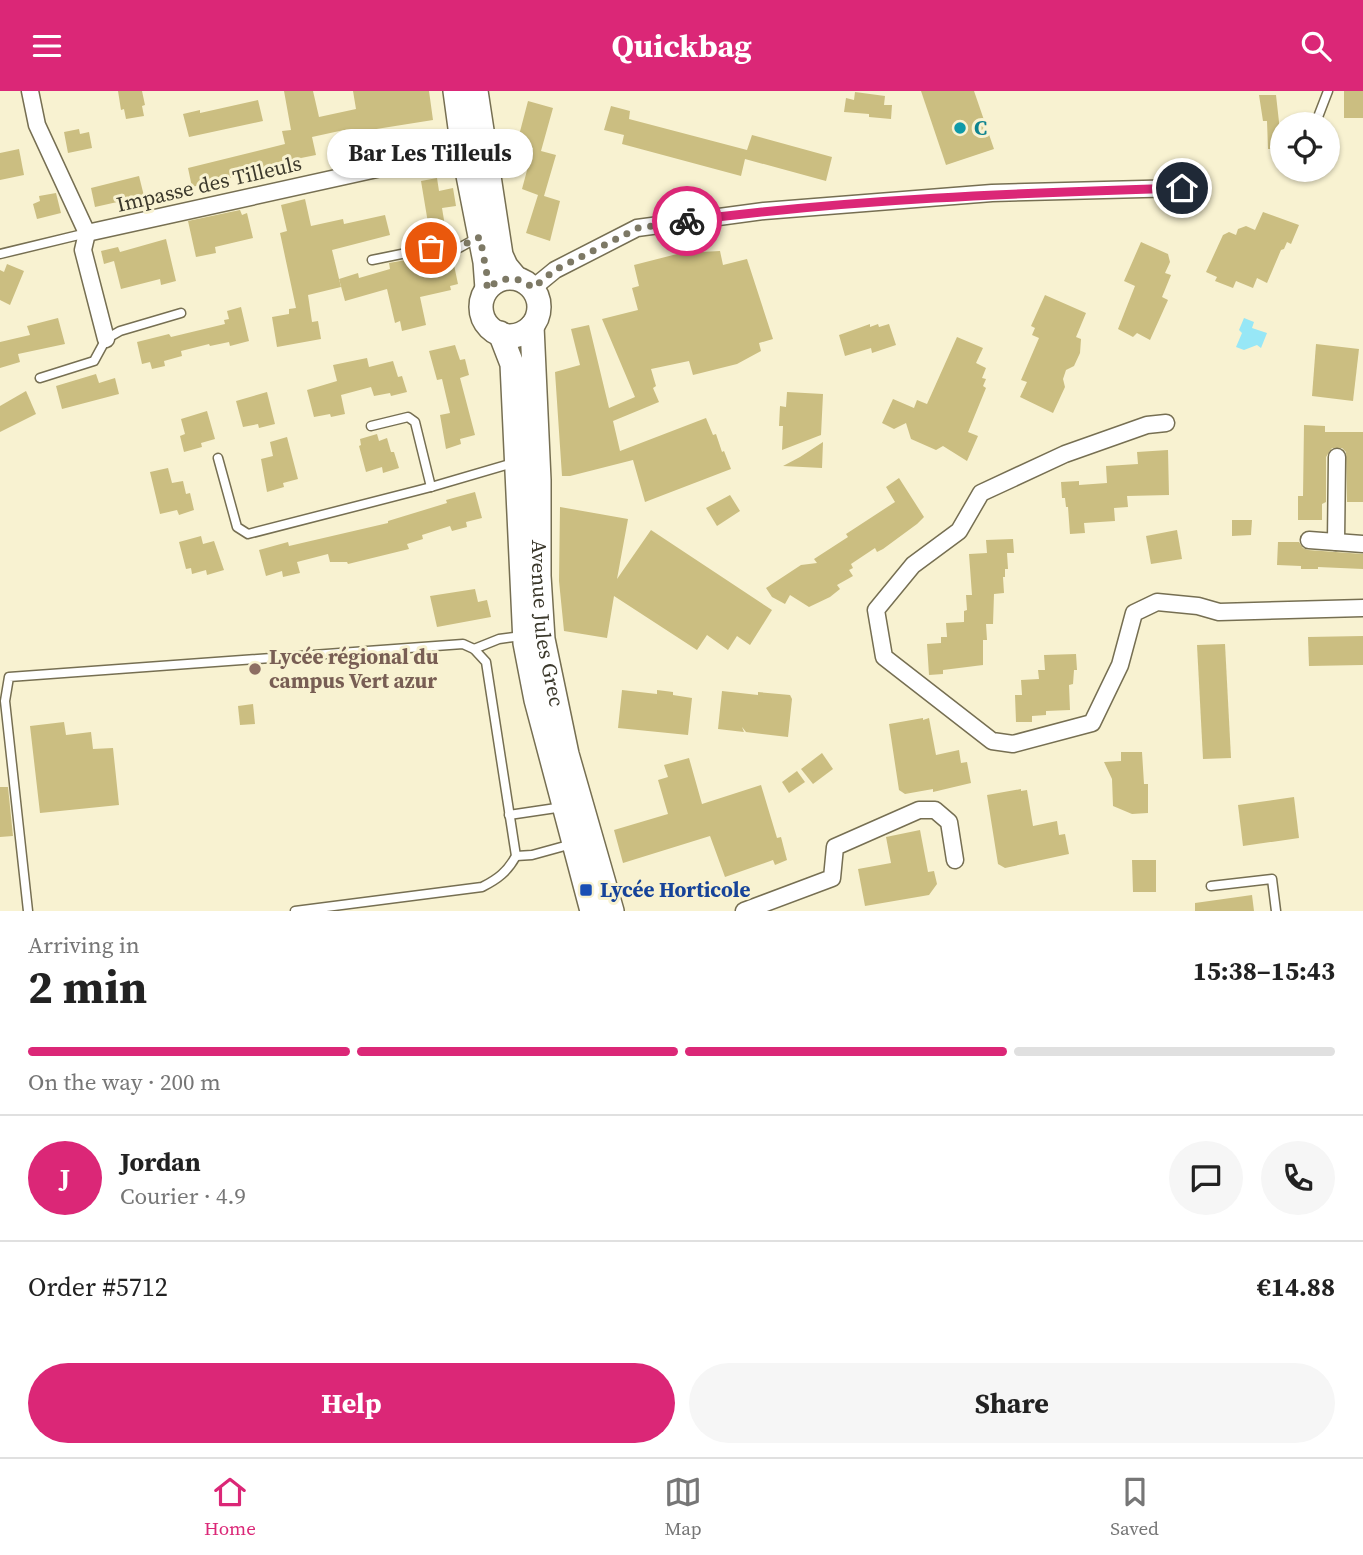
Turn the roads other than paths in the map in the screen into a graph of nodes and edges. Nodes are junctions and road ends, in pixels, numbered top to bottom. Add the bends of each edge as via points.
1 (30, 91) edge
2 (455, 91) edge
3 (476, 91) edge
4 (1328, 91) edge
5 (1320, 112) edge
6 (464, 149) junction
7 (1186, 206) dead end
8 (87, 233) junction
9 (480, 237) junction
10 (0, 254) edge
11 (372, 260) dead end
12 (524, 283) junction
13 (487, 289) junction
14 (181, 313) dead end
15 (532, 325) junction
16 (500, 333) junction
17 (106, 339) junction
18 (40, 378) dead end
19 (1166, 423) dead end
20 (371, 426) dead end
21 (1337, 457) dead end
22 (218, 458) dead end
23 (516, 463) junction
24 (431, 488) junction
25 (1309, 540) dead end
26 (1336, 542) junction
27 (1363, 544) edge
28 (1363, 608) edge
29 (524, 636) junction
30 (474, 649) junction
31 (563, 807) junction
32 (509, 815) junction
33 (572, 844) junction
34 (516, 856) junction
35 (955, 860) dead end
36 (1211, 886) dead end
37 (28, 911) edge
38 (295, 911) edge
39 (592, 911) edge
40 (612, 911) edge
41 (744, 911) edge
42 (1276, 911) edge

1 - 8 street via 37,125
2 - 6 street
3 - 12 street via 501,254 506,267
4 - 5 lane
6 - 8 street, Impasse des Tilleuls
6 - 9 street
7 - 12 street via 1182,188 992,193 751,212 638,228
8 - 10 lane
8 - 17 street via 83,250
9 - 11 lane via 445,252 431,248
9 - 13 street
12 - 13 street via 505,278
12 - 15 street via 539,307
13 - 16 street via 481,309 484,320
14 - 17 lane
15 - 16 street via 523,333
15 - 40 street, Avenue Jules Grec via 543,639 567,754
16 - 23 street, Avenue Jules Grec via 512,365
17 - 18 lane via 94,361
19 - 28 street via 1147,425 1065,454 981,493 958,531 913,565 876,610 884,657 992,741 1013,744 1092,723 1119,665 1134,613 1157,602 1219,612
20 - 24 lane via 408,417 415,422
21 - 26 street
22 - 24 lane via 237,527 248,534
23 - 24 lane
23 - 29 street, Avenue Jules Grec
25 - 26 street
26 - 27 street
29 - 30 lane
29 - 31 street, Avenue Jules Grec
30 - 32 lane via 486,662
30 - 37 lane via 463,644 9,677 5,701
31 - 32 lane
31 - 33 street, Avenue Jules Grec
32 - 34 lane
33 - 34 lane
33 - 39 street, Avenue Jules Grec
34 - 38 lane via 501,877 482,887
35 - 41 street via 949,822 935,810 919,810 835,846 832,879
36 - 42 lane via 1272,879

